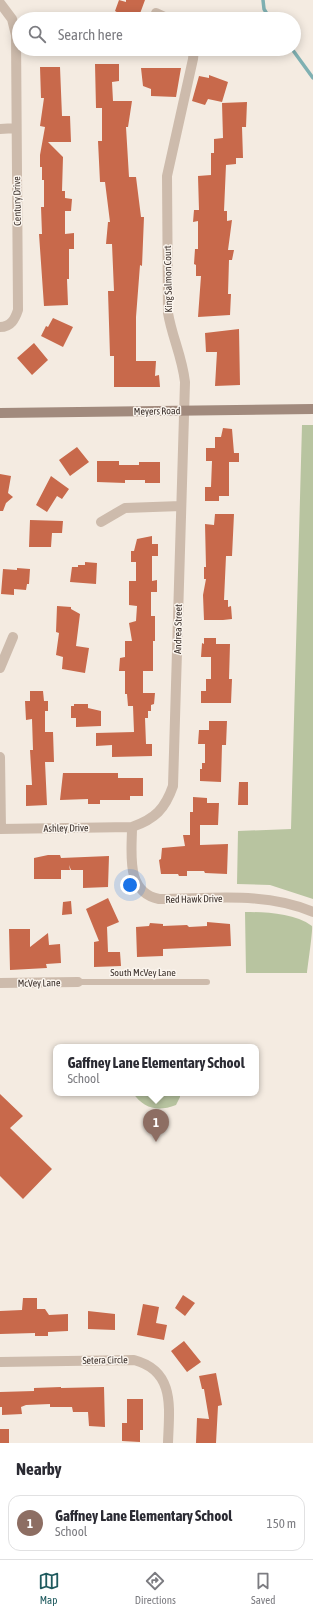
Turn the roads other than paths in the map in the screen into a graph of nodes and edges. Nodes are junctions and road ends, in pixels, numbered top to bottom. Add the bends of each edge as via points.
1 (0, 3) edge
2 (12, 18) edge
3 (16, 56) edge
4 (193, 56) edge
5 (16, 128) junction
6 (0, 129) edge
7 (0, 327) edge
8 (313, 409) edge
9 (183, 411) junction
10 (0, 413) edge
11 (181, 506) junction
12 (101, 522) dead end
13 (13, 636) dead end
14 (0, 668) edge
15 (0, 757) edge
16 (132, 827) junction
17 (0, 829) edge
18 (313, 912) edge
19 (78, 982) joint
20 (207, 982) dead end
21 (0, 983) edge
22 (0, 1362) edge
23 (168, 1443) edge

1 - 2 street, Century Drive
3 - 5 street, Century Drive
4 - 9 street, King Salmon Court via 166,176 168,313 183,364
5 - 6 street
5 - 7 street, Century Drive via 18,310 14,321
8 - 9 main road, Meyers Road
9 - 10 main road, Meyers Road
9 - 11 street, Andrea Street
11 - 12 street via 125,508
11 - 16 street, Andrea Street via 173,786 168,800 154,816 147,822
13 - 14 street
15 - 17 street
16 - 17 street, Ashley Drive
16 - 18 street, Red Hawk Drive via 134,878 142,893 151,898 262,898
19 - 20 lane, South McVey Lane
19 - 21 street, McVey Lane
22 - 23 street, Setera Circle via 143,1362 163,1380 169,1394

